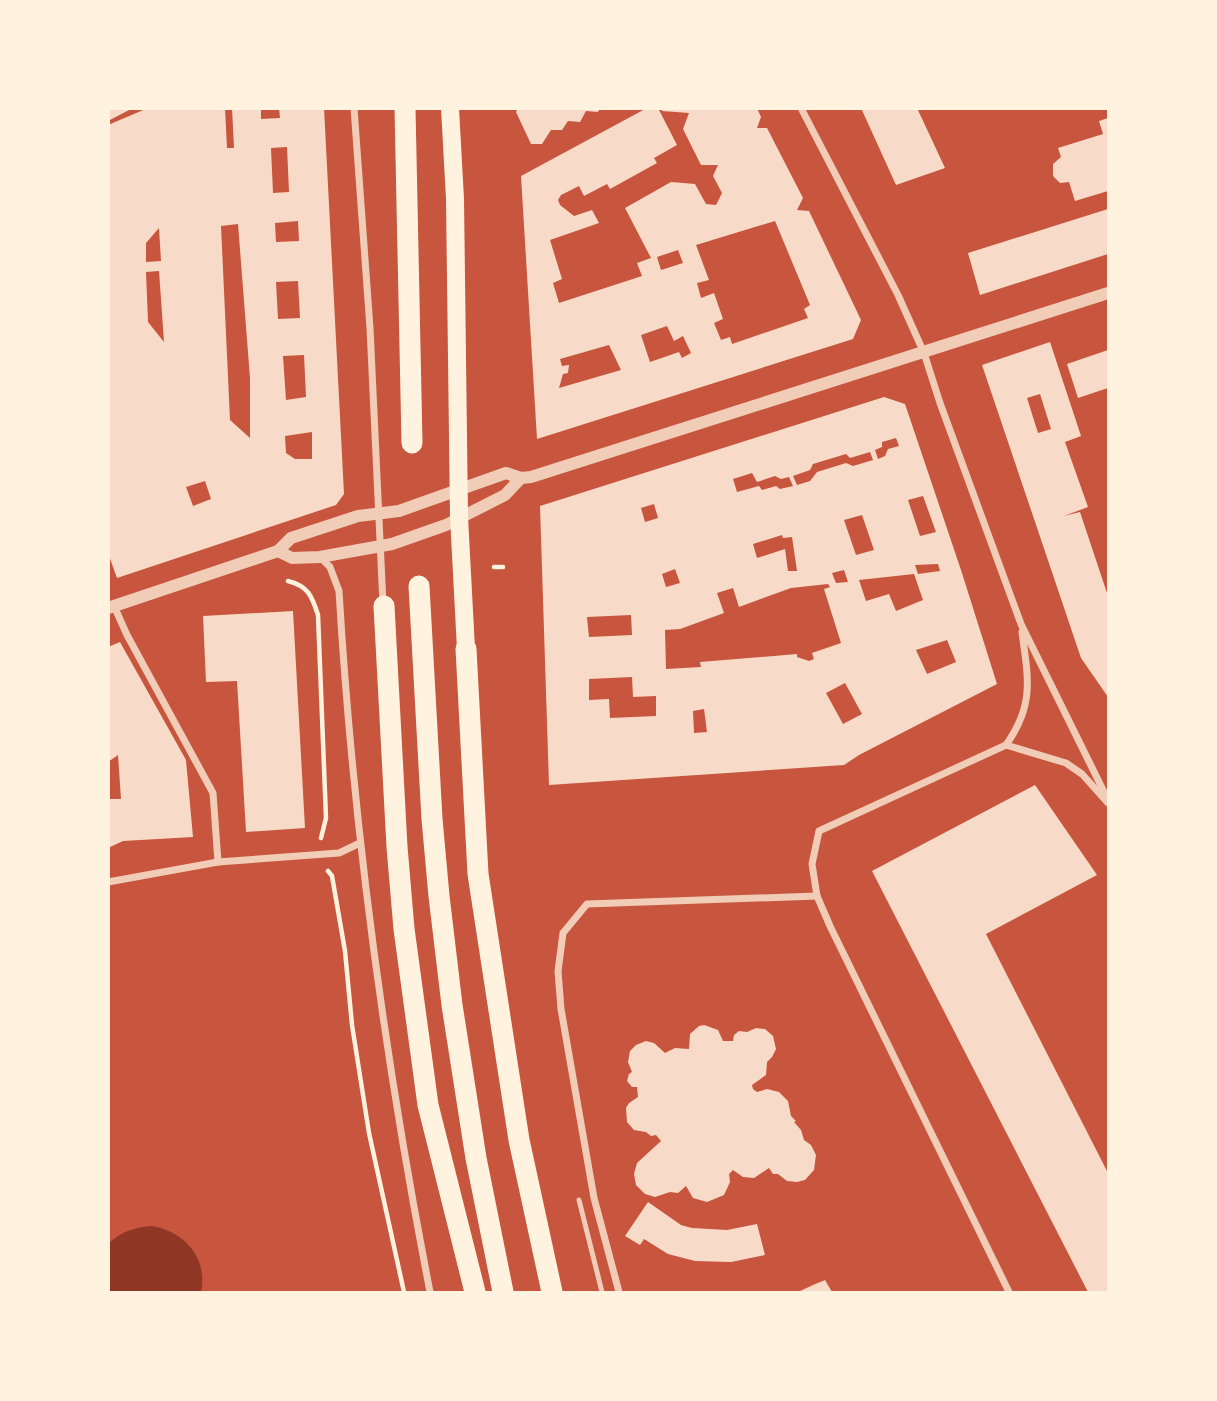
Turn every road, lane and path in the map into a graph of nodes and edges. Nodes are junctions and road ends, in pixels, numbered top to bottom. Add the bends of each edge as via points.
1 (354, 108) edge
2 (405, 108) edge
3 (450, 108) edge
4 (802, 108) edge
5 (1108, 293) edge
6 (925, 353) junction
7 (412, 443) dead end
8 (521, 478) junction
9 (458, 490) junction
10 (379, 513) junction
11 (459, 517) junction
12 (380, 547) junction
13 (278, 551) junction
14 (320, 557) junction
15 (494, 567) dead end
16 (503, 567) dead end
17 (288, 581) dead end
18 (419, 586) dead end
19 (384, 606) joint
20 (111, 607) edge
21 (1021, 624) junction
22 (466, 649) joint
23 (1006, 745) junction
24 (1108, 802) edge
25 (360, 843) junction
26 (317, 855) junction
27 (218, 862) junction
28 (108, 882) edge
29 (817, 897) junction
30 (579, 1200) dead end
31 (404, 1293) edge
32 (430, 1293) edge
33 (475, 1293) edge
34 (503, 1293) edge
35 (552, 1293) edge
36 (602, 1293) edge
37 (619, 1293) edge
38 (1009, 1293) edge

1 - 10 street
2 - 7 highway
3 - 9 main road
4 - 6 street
5 - 6 street
6 - 8 street
6 - 21 street
8 - 9 street via 506,473
8 - 11 street via 505,495
9 - 10 street via 400,511
9 - 11 main road
10 - 12 street
10 - 13 street via 291,538
11 - 12 street
11 - 22 main road
12 - 14 street
12 - 19 street
13 - 14 street via 292,558
13 - 20 street
14 - 25 street via 330,567 340,591
15 - 16 path
17 - 26 path via 312,595 318,615 326,818
18 - 34 highway via 439,896 476,1158
19 - 33 highway via 404,929 428,1105
20 - 27 street via 213,793
21 - 23 street via 1026,708
21 - 24 street
22 - 35 highway via 478,874 519,1140
23 - 24 street via 1066,763
23 - 29 street via 819,831 812,864
25 - 26 street via 339,853
25 - 32 street via 378,986
26 - 27 street
26 - 31 path via 332,876 369,1133
27 - 28 street
29 - 37 street via 587,904 563,933 558,971 561,1009 594,1198
29 - 38 street
30 - 36 lane

